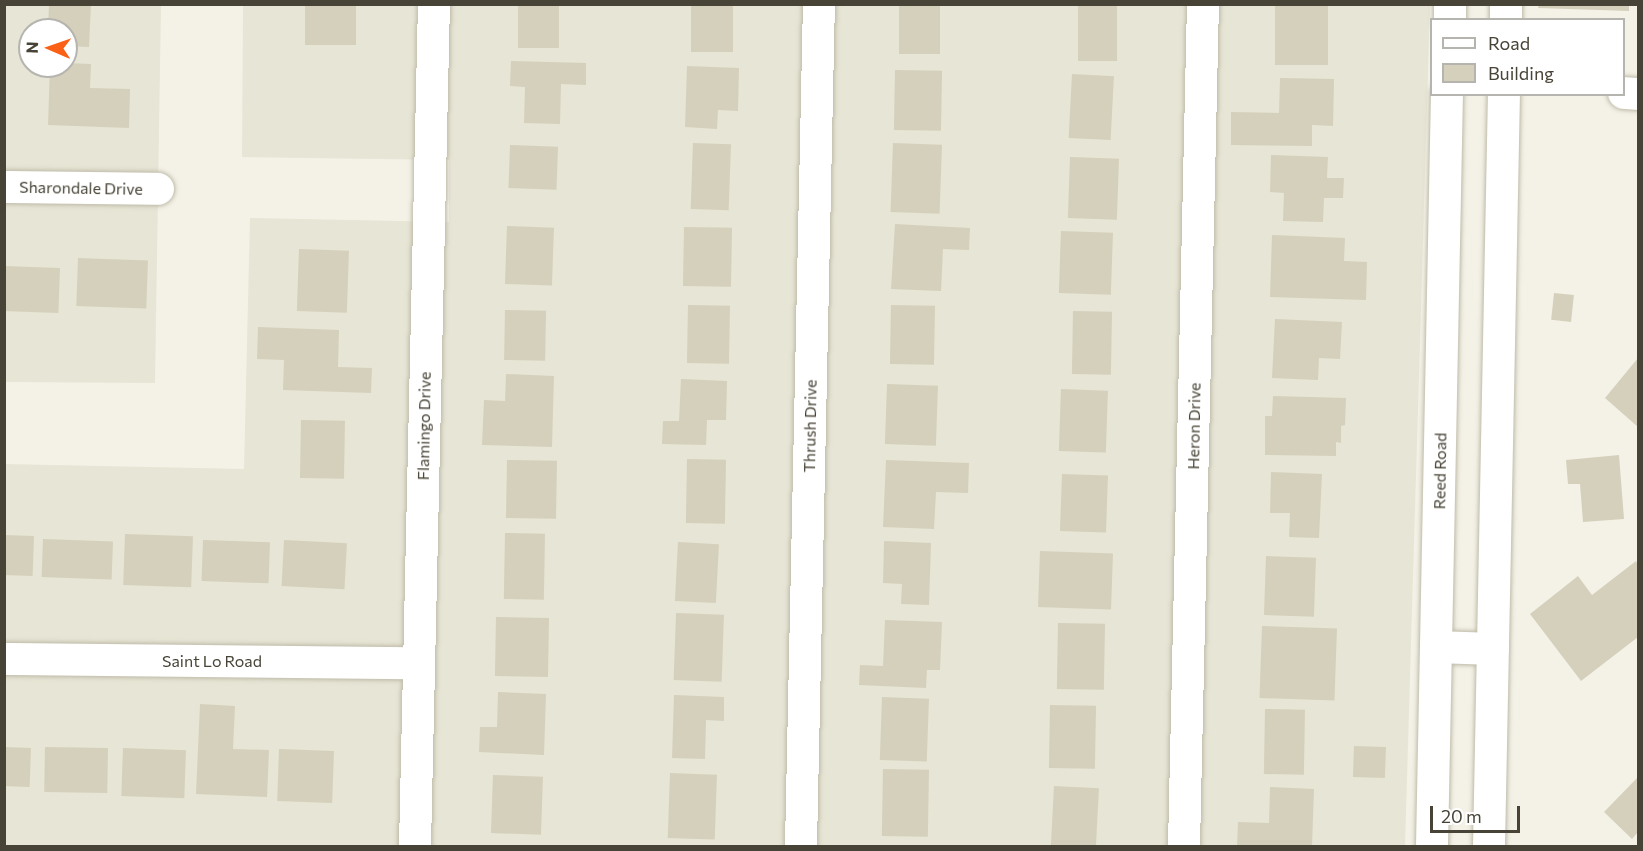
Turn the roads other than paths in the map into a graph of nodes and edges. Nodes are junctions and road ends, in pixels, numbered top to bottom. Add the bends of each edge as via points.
1 (434, 4) edge
2 (819, 4) edge
3 (1203, 4) edge
4 (1448, 96) edge
5 (1504, 96) edge
6 (4, 187) edge
7 (158, 189) dead end
8 (1437, 647) junction
9 (1493, 649) junction
10 (4, 659) edge
11 (419, 663) junction
12 (415, 846) edge
13 (801, 846) edge
14 (1184, 846) edge
15 (1432, 846) edge
16 (1489, 846) edge

1 - 11 street, Flamingo Drive
2 - 13 street, Thrush Drive
3 - 14 street, Heron Drive
4 - 8 street, Reed Road
5 - 9 street
6 - 7 street, Sharondale Drive
8 - 9 street
8 - 15 street, Reed Road
9 - 16 street
10 - 11 street, Saint Lo Road
11 - 12 street, Flamingo Drive

